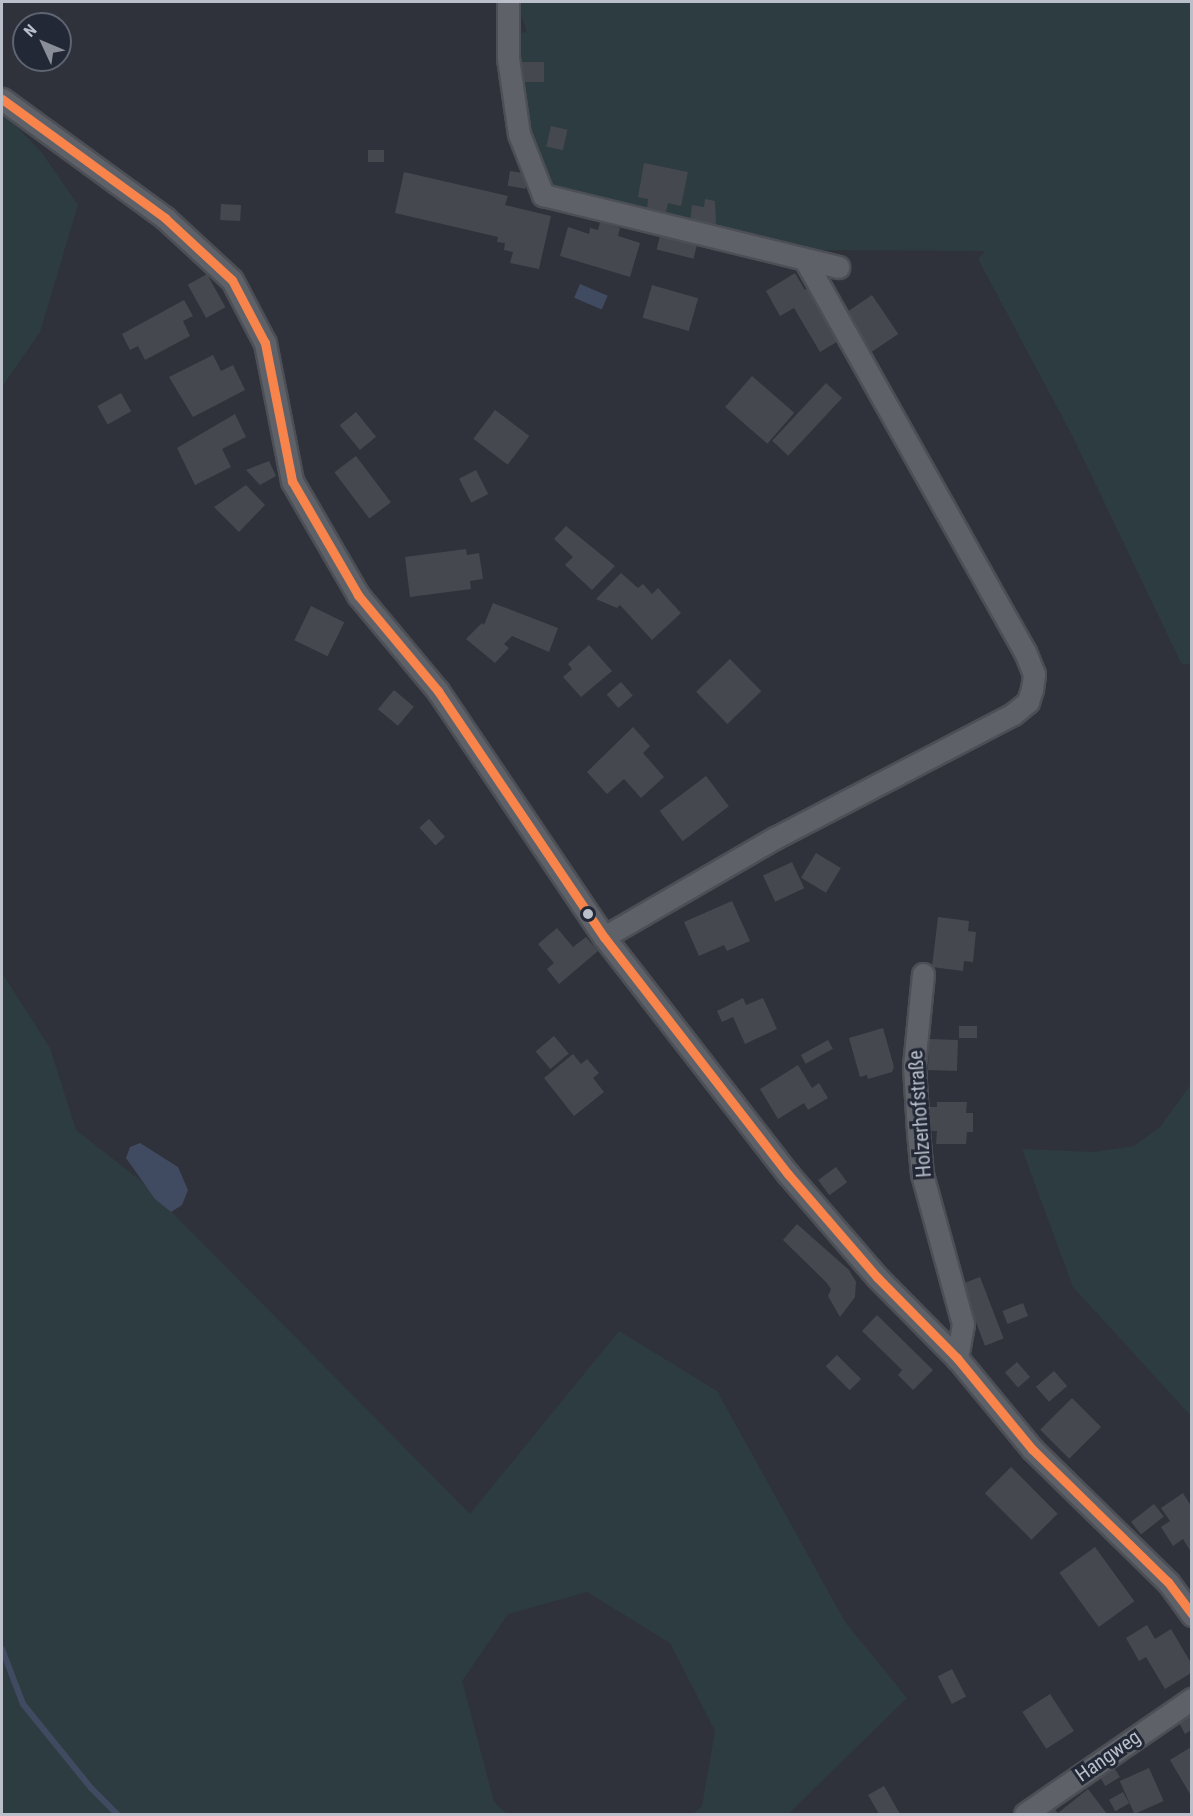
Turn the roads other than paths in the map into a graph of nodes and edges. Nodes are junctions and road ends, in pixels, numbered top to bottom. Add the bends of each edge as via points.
1 (508, 2) edge
2 (2, 99) edge
3 (806, 262) junction
4 (838, 267) dead end
5 (604, 937) junction
6 (923, 974) dead end
7 (957, 1358) junction
8 (1191, 1615) edge
9 (1191, 1699) edge
10 (1025, 1815) edge

1 - 3 street via 508,58 519,134 543,195
2 - 5 street via 165,218 232,280 265,343 292,481 309,515 358,595 438,691
3 - 4 street
3 - 5 street via 1025,652 1034,674 1028,702 1013,714 775,838
5 - 7 street via 788,1174 877,1277
6 - 7 street, Holzerhofstraße via 914,1066 918,1132 922,1174 963,1324
7 - 8 street via 1032,1449 1168,1582
9 - 10 street, Hangweg

